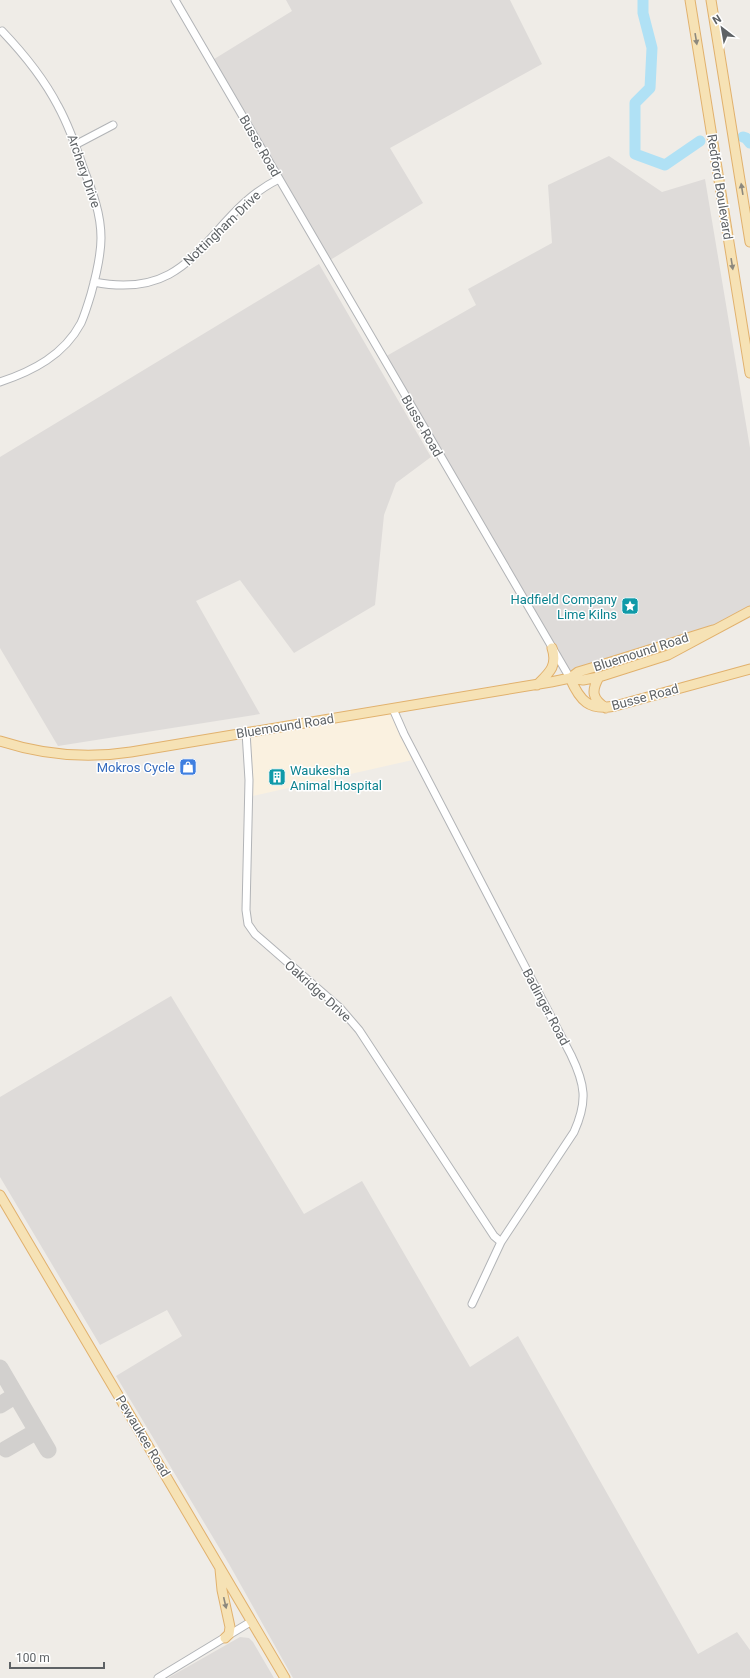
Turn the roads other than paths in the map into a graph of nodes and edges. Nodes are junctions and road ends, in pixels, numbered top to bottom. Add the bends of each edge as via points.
1 (175, 0) edge
2 (690, 0) edge
3 (711, 0) edge
4 (2, 31) dead end
5 (113, 125) dead end
6 (75, 146) junction
7 (279, 179) junction
8 (750, 242) edge
9 (94, 282) junction
10 (750, 373) edge
11 (0, 382) edge
12 (750, 612) edge
13 (713, 630) junction
14 (552, 648) junction
15 (750, 669) edge
16 (599, 677) junction
17 (570, 678) junction
18 (537, 685) junction
19 (606, 708) junction
20 (393, 709) junction
21 (246, 732) junction
22 (0, 741) edge
23 (0, 1195) edge
24 (501, 1242) junction
25 (472, 1304) dead end
26 (220, 1566) junction
27 (252, 1621) junction
28 (225, 1638) junction
29 (158, 1678) edge
30 (285, 1678) edge

1 - 7 street, Busse Road
2 -> 10 main road, Redford Boulevard
8 -> 3 main road, Redford Boulevard
4 - 6 street, Archery Drive via 48,89
5 - 6 street
6 - 9 street, Archery Drive via 100,219 101,239
7 - 9 street, Nottingham Drive via 246,201 196,256 169,275 137,284
7 - 14 street, Busse Road
9 - 11 street, Archery Drive via 81,322 68,342 44,363
12 - 13 main road, Bluemound Road
13 - 16 main road, Bluemound Road via 668,654
13 - 17 main road, Bluemound Road via 578,672
14 - 17 street, Busse Road
14 - 18 main road via 554,664
15 - 19 main road, Busse Road
16 - 17 main road, Bluemound Road via 583,680
16 - 19 main road via 594,685 594,695
17 - 18 main road, Bluemound Road
17 - 19 main road, Busse Road via 584,701 595,707
18 - 20 main road, Bluemound Road
20 - 21 main road, Bluemound Road
20 - 24 street, Badinger Road via 571,1055 582,1083 583,1107 574,1132
21 - 22 main road, Bluemound Road via 98,756 51,754
21 - 24 street, Oakridge Drive via 249,780 246,910 249,928 346,1013 494,1236
23 - 26 main road, Pewaukee Road
24 - 25 street, Badinger Road
26 - 27 main road, Pewaukee Road
26 -> 28 main road via 230,1627
27 - 28 street
27 - 30 main road, Pewaukee Road
28 - 29 street

